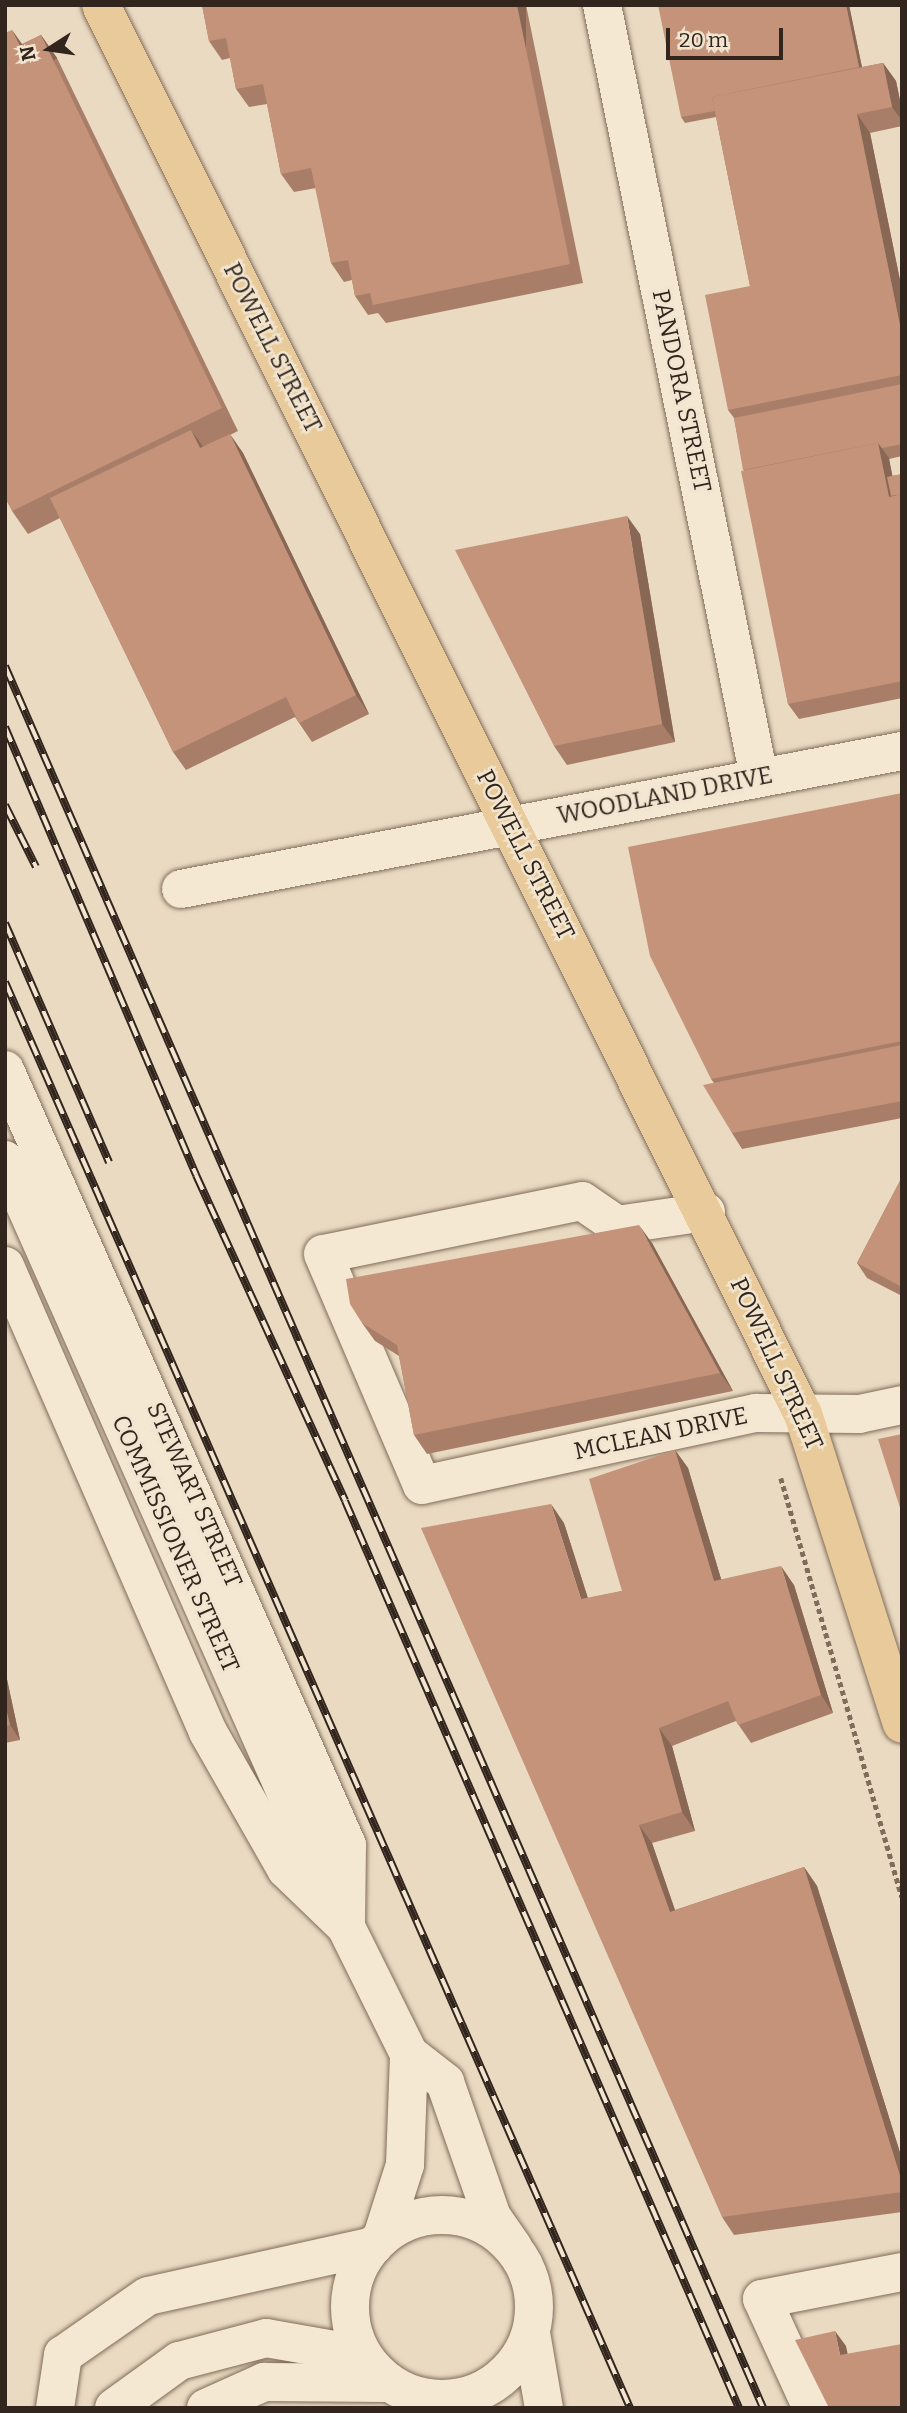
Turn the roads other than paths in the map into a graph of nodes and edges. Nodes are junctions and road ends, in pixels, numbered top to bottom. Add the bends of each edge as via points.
1 (101, 5) edge
2 (602, 5) edge
3 (902, 751) edge
4 (760, 777) junction
5 (511, 826) junction
6 (181, 889) dead end
7 (5, 1070) edge
8 (5, 1160) edge
9 (706, 1212) junction
10 (5, 1266) edge
11 (902, 1405) edge
12 (803, 1414) junction
13 (902, 1724) edge
14 (345, 1927) junction
15 (409, 2054) junction
16 (378, 2242) junction
17 (513, 2248) junction
18 (902, 2272) edge
19 (531, 2333) junction
20 (363, 2355) junction
21 (409, 2396) edge
22 (55, 2408) edge
23 (114, 2408) edge
24 (206, 2408) edge
25 (544, 2408) edge
26 (812, 2408) edge

1 - 5 main road, POWELL STREET
2 - 4 street, PANDORA STREET
3 - 4 street, WOODLAND DRIVE
4 - 5 street, WOODLAND DRIVE
5 - 6 street, WOODLAND DRIVE
5 - 9 main road, POWELL STREET
7 - 14 street, STEWART STREET via 347,1845
8 - 14 street, COMMISSIONER STREET
9 - 12 main road, POWELL STREET
9 - 12 street, MCLEAN DRIVE via 617,1225 582,1201 323,1254 422,1485 756,1413
10 - 14 street, STEWART STREET via 208,1732 286,1870
11 - 12 street, MCLEAN DRIVE via 859,1414
12 - 13 main road, POWELL STREET
14 - 15 street, STEWART STREET
15 - 16 street via 405,2165
15 - 17 street via 445,2082 492,2217
16 - 17 street via 407,2222 435,2215 463,2217 491,2228
16 - 20 street via 363,2260 352,2288 351,2321
16 - 22 street via 148,2296 63,2356
17 - 19 street via 528,2274 534,2303
18 - 26 street via 762,2300
19 - 21 street via 519,2360 472,2395 443,2400
19 - 25 street
20 - 21 street
20 - 23 street via 267,2339 179,2361
21 - 24 street via 264,2382

